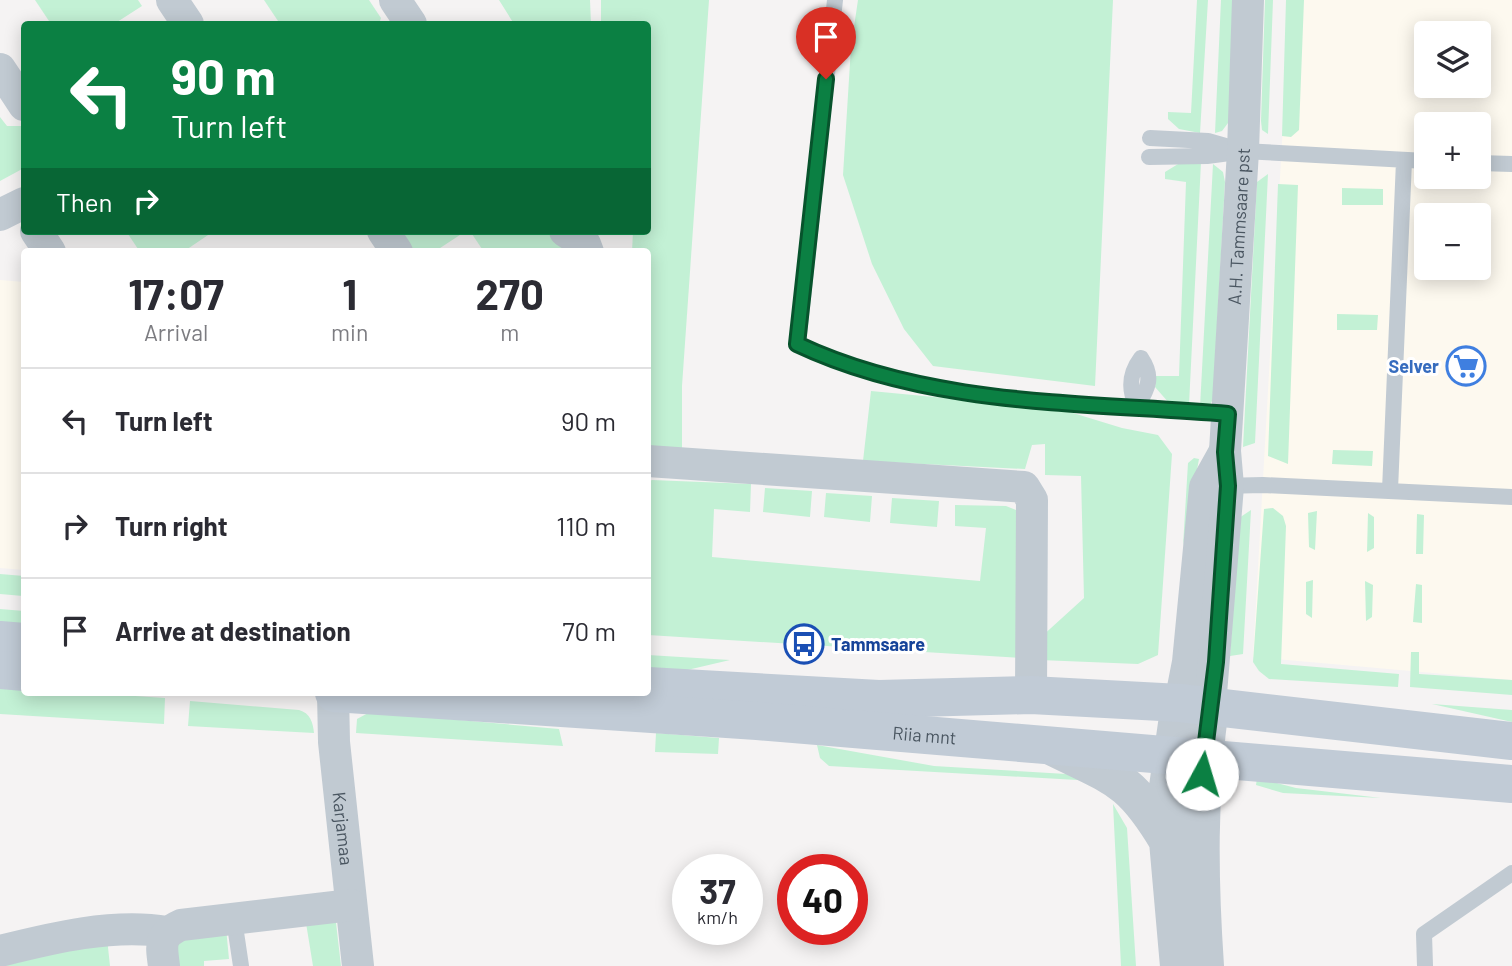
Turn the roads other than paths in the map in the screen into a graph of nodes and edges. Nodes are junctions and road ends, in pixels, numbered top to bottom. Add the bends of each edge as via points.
1 (172, 0) edge
2 (396, 0) edge
3 (835, 0) edge
4 (1248, 0) edge
5 (186, 21) edge
6 (409, 21) edge
7 (0, 69) edge
8 (21, 101) edge
9 (1150, 138) dead end
10 (1243, 151) junction
11 (1149, 157) dead end
12 (1404, 160) junction
13 (1414, 160) edge
14 (1491, 163) edge
15 (1512, 164) edge
16 (572, 235) edge
17 (587, 248) edge
18 (1228, 414) junction
19 (651, 461) edge
20 (1217, 486) junction
21 (1390, 491) junction
22 (1512, 497) edge
23 (0, 640) edge
24 (21, 642) edge
25 (0, 670) edge
26 (21, 672) edge
27 (651, 686) edge
28 (1031, 695) junction
29 (334, 696) edge
30 (428, 696) edge
31 (553, 700) edge
32 (1195, 704) junction
33 (1512, 741) edge
34 (1049, 745) junction
35 (1188, 757) junction
36 (1512, 784) edge
37 (1168, 841) junction
38 (1512, 873) edge
39 (351, 905) junction
40 (234, 919) junction
41 (167, 932) junction
42 (0, 951) edge
43 (164, 966) edge
44 (241, 966) edge
45 (358, 966) edge
46 (1179, 966) edge
47 (1205, 966) edge
48 (1425, 966) edge

1 - 5 street
2 - 6 street
3 - 18 lane via 797,344 838,364 942,391
4 - 10 street, A.H. Tammsaare pst
7 - 8 street
9 - 10 lane via 1208,141
10 - 11 lane
10 - 12 lane
10 - 18 street, A.H. Tammsaare pst
12 - 13 lane
12 - 21 lane
14 - 15 lane
16 - 17 street
18 - 20 street, A.H. Tammsaare pst
19 - 28 street via 1024,487 1032,500
20 - 21 lane
20 - 32 street, A.H. Tammsaare pst
21 - 22 lane
23 - 24 main road
25 - 26 main road
27 - 28 main road, Riia mnt via 878,699
28 - 32 main road, Riia mnt
29 - 39 street, Karjamaa via 334,741
30 - 31 main road, Riia mnt
31 - 34 main road, Riia mnt
32 - 33 main road, Riia mnt
32 - 35 street, A.H. Tammsaare pst
34 - 35 main road, Riia mnt
34 - 37 street via 1131,788
35 - 36 main road, Riia mnt
35 - 37 street via 1168,787
35 - 47 street via 1199,823
37 - 46 street
38 - 48 lane via 1424,934
39 - 40 street
39 - 45 street, Karjamaa
40 - 41 street via 181,925
40 - 44 lane
41 - 42 street via 145,928 107,931
41 - 43 street via 161,941

